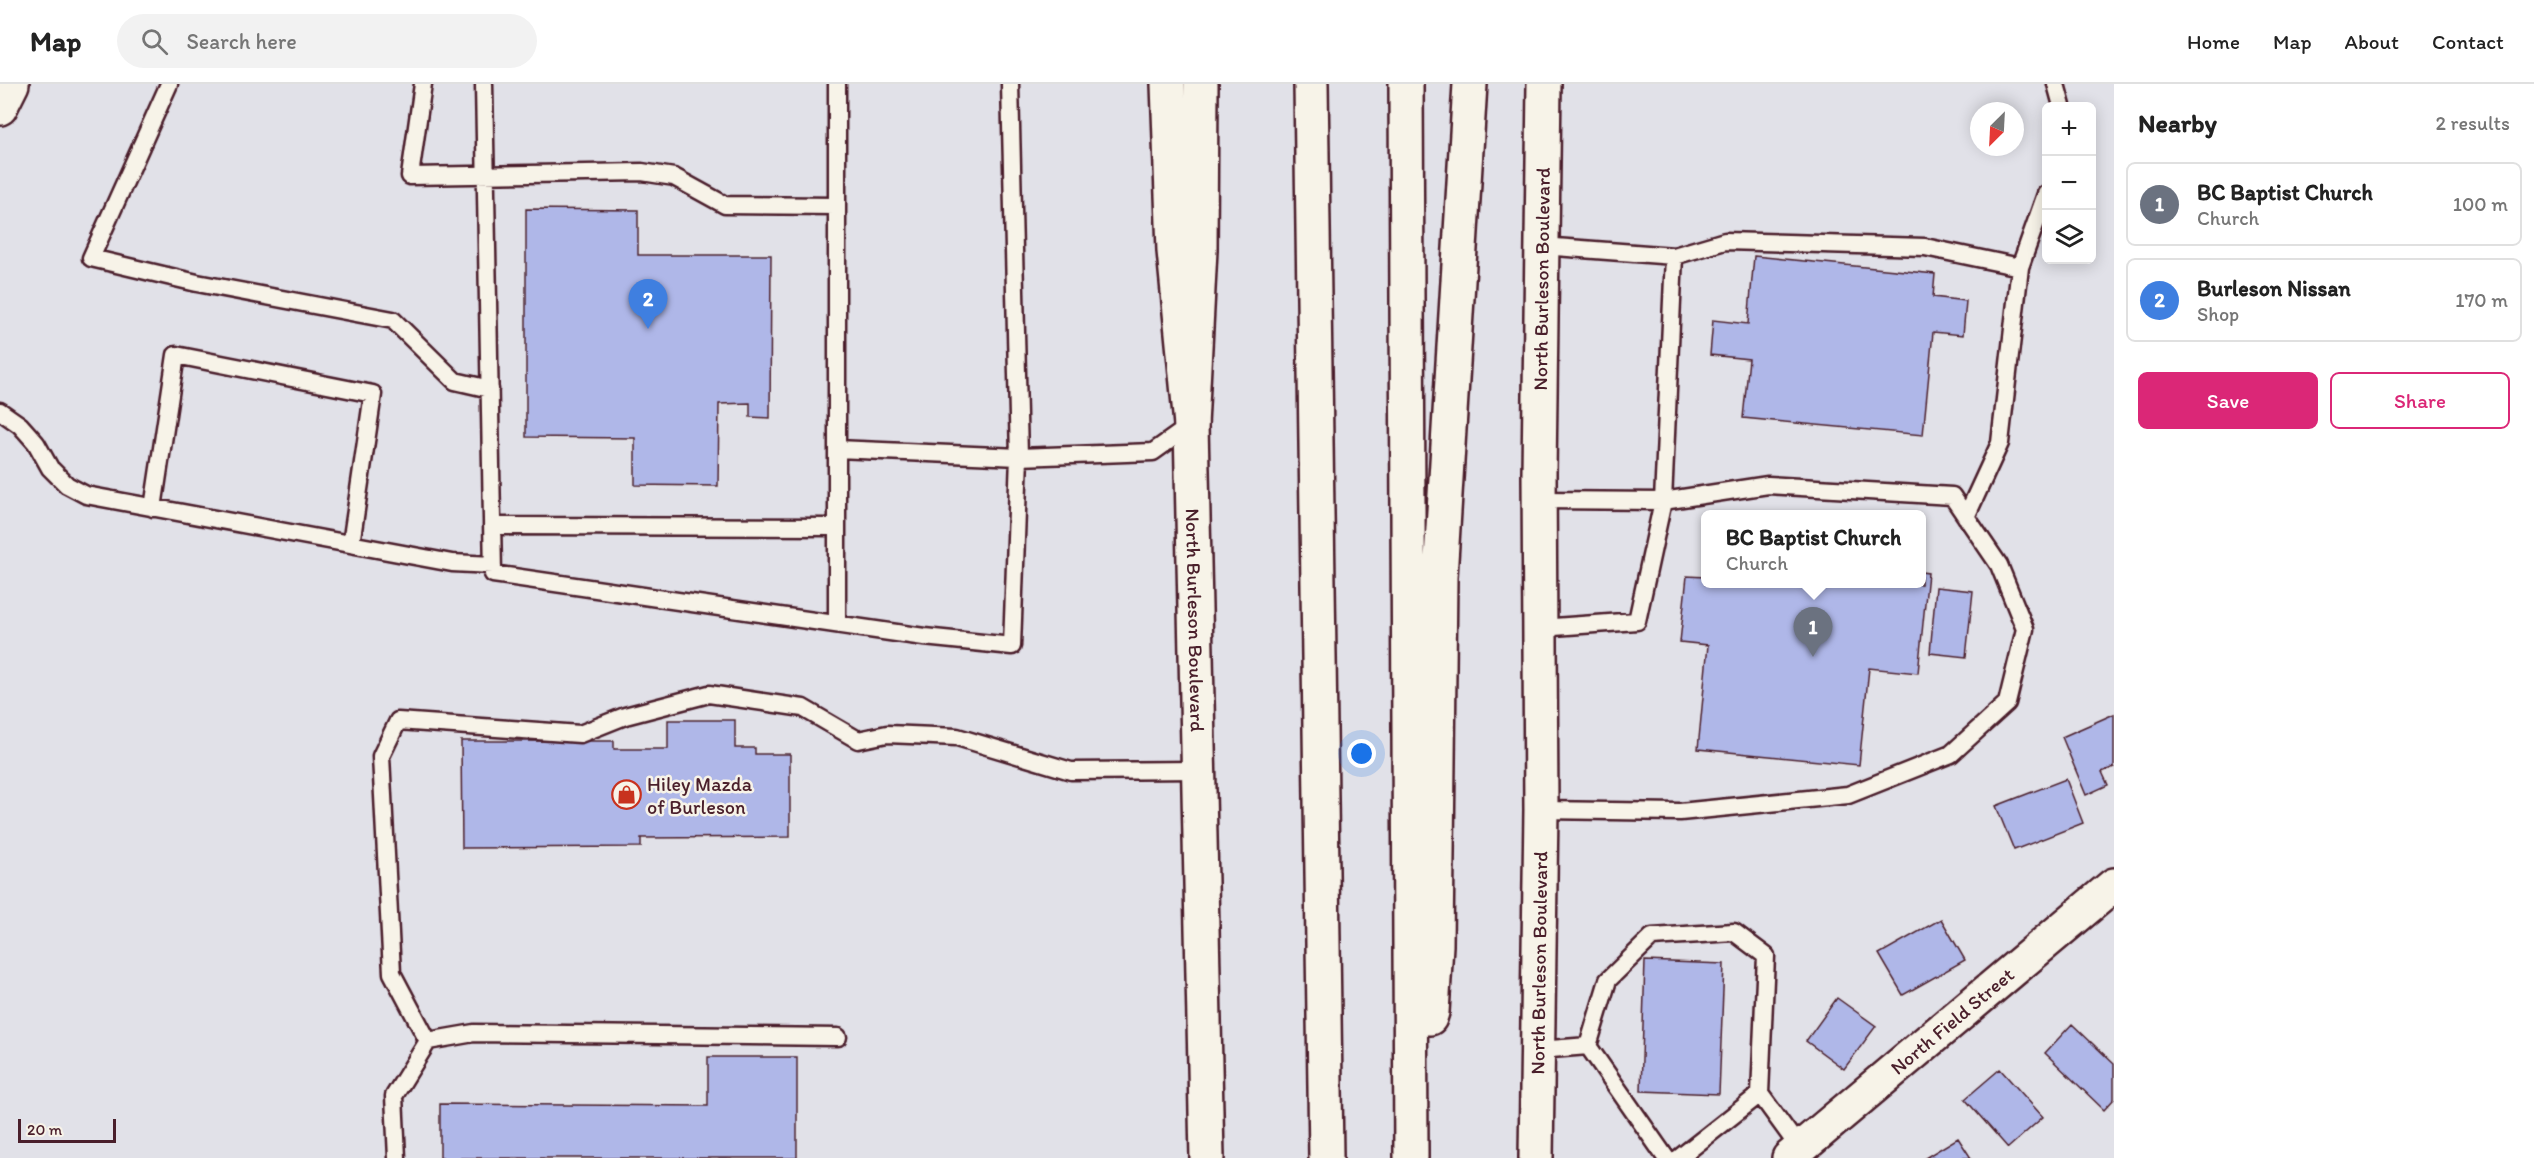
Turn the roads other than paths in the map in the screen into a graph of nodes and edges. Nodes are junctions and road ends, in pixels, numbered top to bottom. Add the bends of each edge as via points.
1 (12, 84) edge
2 (169, 84) edge
3 (423, 84) edge
4 (484, 84) edge
5 (837, 84) edge
6 (1010, 84) edge
7 (1168, 84) edge
8 (1201, 84) edge
9 (1311, 84) edge
10 (1406, 84) edge
11 (1470, 84) edge
12 (1544, 84) edge
13 (2056, 84) edge
14 (2061, 102) edge
15 (0, 108) edge
16 (485, 175) junction
17 (2042, 205) edge
18 (836, 206) junction
19 (1542, 246) junction
20 (1674, 256) junction
21 (2020, 267) junction
22 (490, 389) junction
23 (0, 411) edge
24 (1191, 425) junction
25 (837, 449) junction
26 (1019, 457) junction
27 (1540, 500) junction
28 (1663, 501) junction
29 (153, 508) junction
30 (1966, 517) junction
31 (493, 526) junction
32 (837, 527) junction
33 (351, 544) junction
34 (493, 565) junction
35 (837, 624) junction
36 (1540, 628) junction
37 (1200, 770) junction
38 (1541, 810) junction
39 (2114, 885) edge
40 (838, 1037) dead end
41 (428, 1041) junction
42 (1588, 1046) junction
43 (1539, 1050) junction
44 (1412, 1062) junction
45 (1760, 1094) junction
46 (1794, 1154) edge
47 (397, 1158) edge
48 (1207, 1158) edge
49 (1326, 1158) edge
50 (1411, 1158) edge
51 (1536, 1158) edge
52 (1666, 1158) edge
53 (1679, 1158) edge

1 - 15 main road
2 - 22 lane via 91,258 197,283 393,320 455,381
3 - 16 lane via 410,176
4 - 16 lane
5 - 18 lane
6 - 26 lane
7 - 24 main road, North Burleson Boulevard via 1174,251
8 - 24 main road via 1200,250
9 - 49 main road
10 - 44 main road
11 - 44 main road via 1440,577 1434,989 1432,1012
12 - 19 main road, North Burleson Boulevard
13 - 14 lane
16 - 18 lane via 642,172 674,177 725,205
16 - 22 lane
17 - 21 lane
18 - 25 lane
19 - 20 lane
19 - 27 main road, North Burleson Boulevard
20 - 21 lane via 1737,241 1925,248
20 - 28 lane
21 - 30 lane via 2000,443
22 - 31 lane
23 - 29 lane via 20,425 67,485 86,495
24 - 26 lane via 1153,452
24 - 37 main road, North Burleson Boulevard
25 - 26 lane
25 - 32 lane
26 - 35 lane via 1012,646
27 - 28 lane
27 - 36 main road, North Burleson Boulevard
28 - 30 lane via 1768,485 1952,496
28 - 36 lane via 1637,621
29 - 33 lane
29 - 33 lane via 176,355 373,394
30 - 38 lane via 1999,565 2025,629 2007,704 1951,754 1848,795 1680,812
31 - 32 lane
31 - 34 lane
32 - 35 lane
33 - 34 lane via 452,563
34 - 35 lane via 493,574
36 - 38 main road, North Burleson Boulevard
37 - 41 lane via 1071,771 957,737 888,734 858,740 803,708 709,694 624,717 580,734 398,721 381,756 392,973
37 - 48 main road, North Burleson Boulevard
38 - 43 main road, North Burleson Boulevard
39 - 46 main road, North Field Street
40 - 41 lane via 474,1033
41 - 47 lane via 394,1096
42 - 43 lane
42 - 45 lane via 1608,981 1652,937 1734,932 1766,956
42 - 52 lane
43 - 51 main road, North Burleson Boulevard
44 - 50 main road
45 - 46 lane
45 - 53 lane

